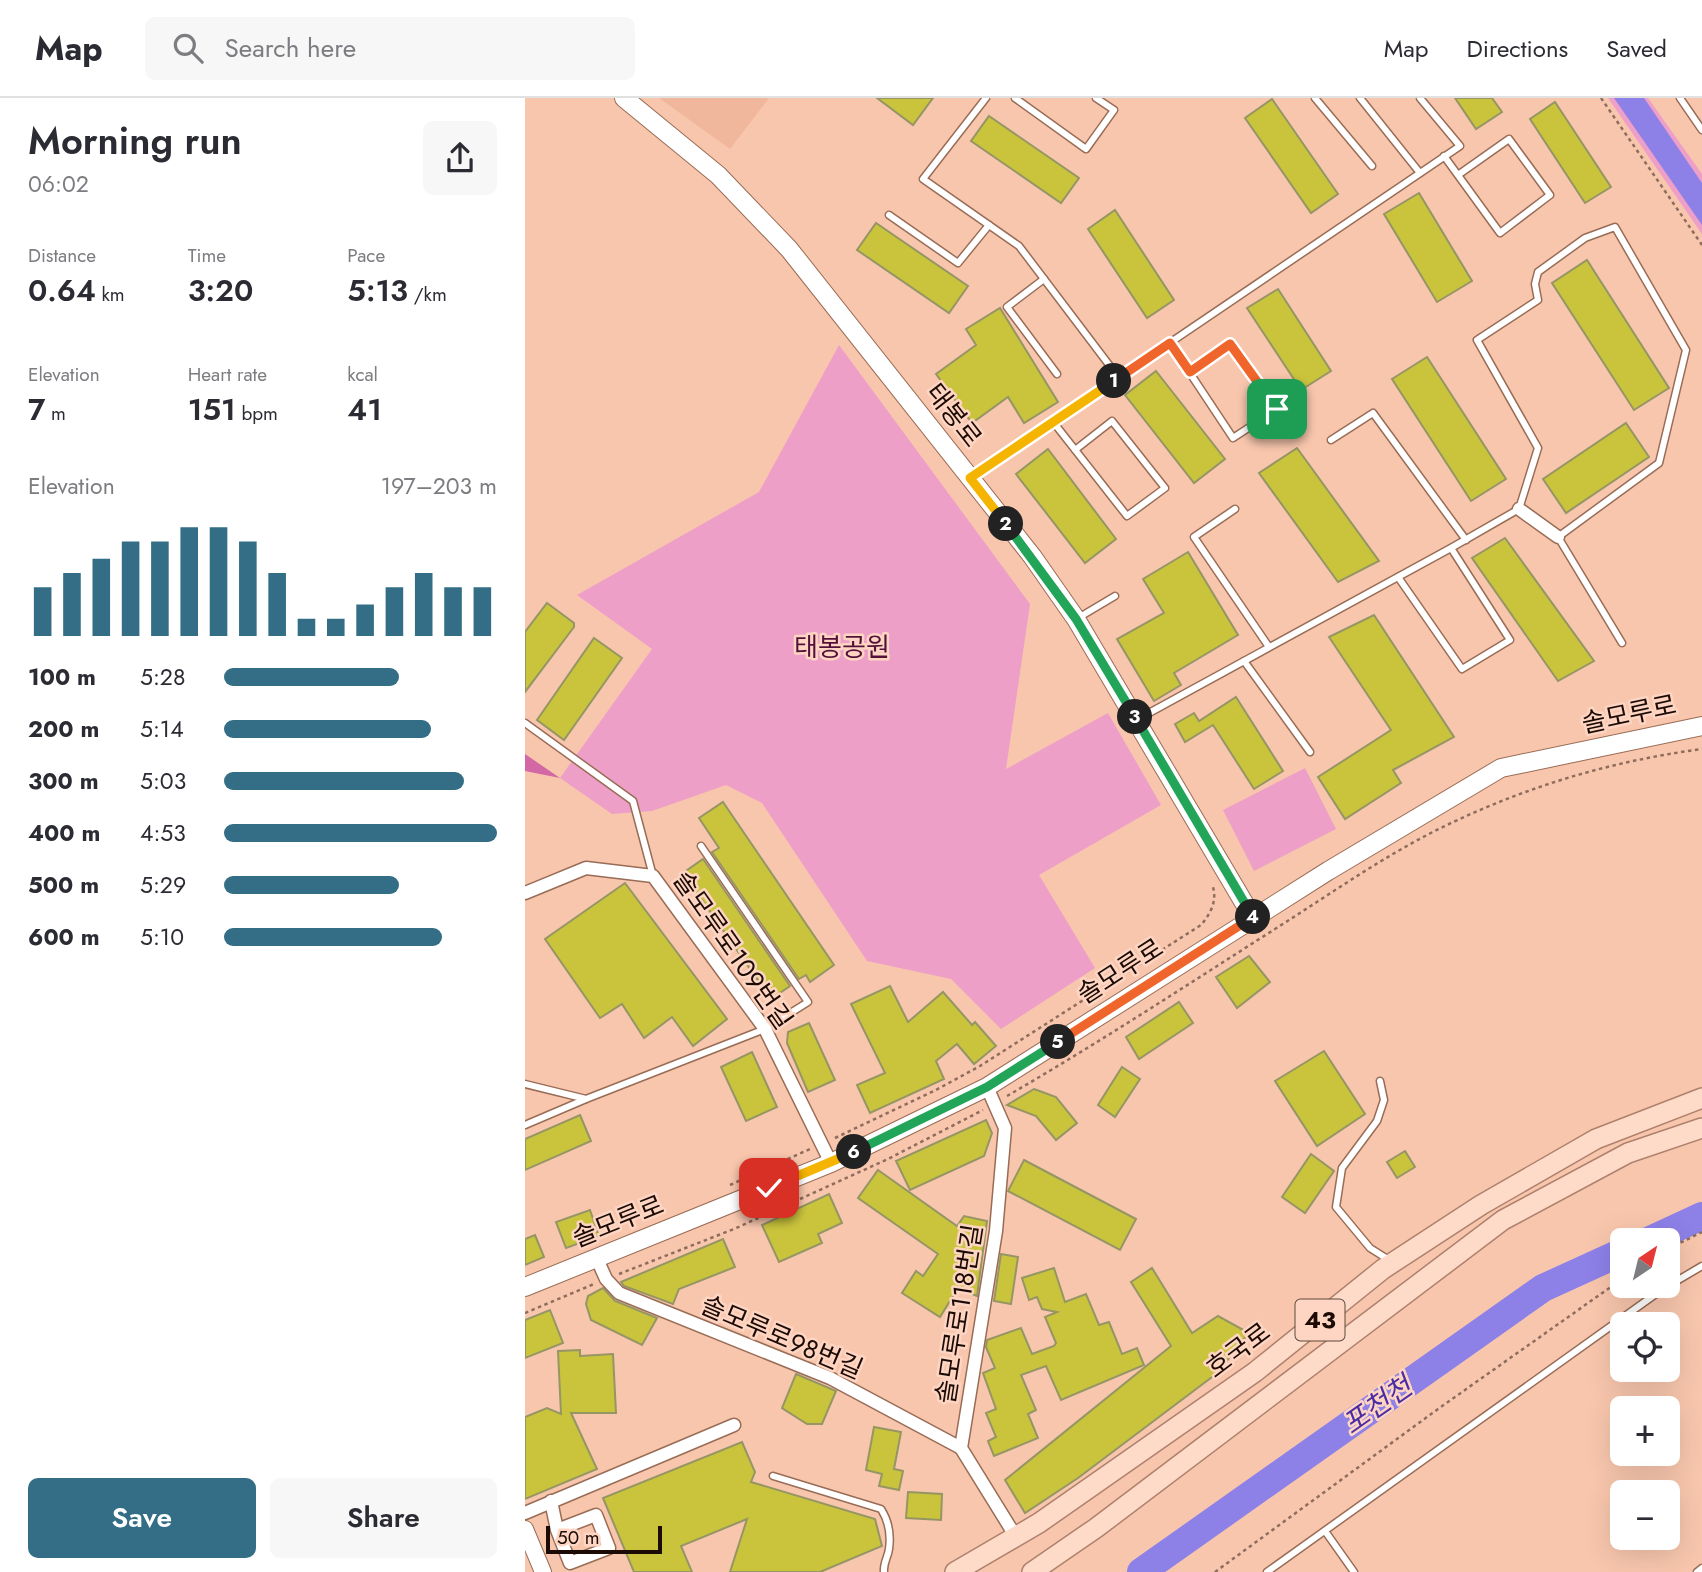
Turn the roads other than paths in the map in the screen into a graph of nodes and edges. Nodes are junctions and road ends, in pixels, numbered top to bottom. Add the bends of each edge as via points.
1 (624, 98) edge
2 (986, 98) edge
3 (1015, 98) edge
4 (1096, 98) edge
5 (1315, 98) edge
6 (1360, 98) edge
7 (1420, 98) edge
8 (1680, 98) edge
9 (1024, 100) edge
10 (1702, 130) edge
11 (1444, 156) junction
12 (1372, 166) dead end
13 (1420, 173) junction
14 (1458, 175) junction
15 (888, 215) dead end
16 (989, 225) junction
17 (1044, 279) junction
18 (1170, 343) junction
19 (1190, 372) junction
20 (1057, 374) dead end
21 (1119, 378) junction
22 (1053, 423) junction
23 (1331, 440) dead end
24 (1075, 450) junction
25 (970, 478) junction
26 (1235, 509) dead end
27 (1519, 509) junction
28 (1558, 537) junction
29 (1466, 540) junction
30 (1451, 548) junction
31 (1398, 577) junction
32 (1115, 596) dead end
33 (1076, 619) junction
34 (1622, 643) dead end
35 (1269, 647) junction
36 (1244, 661) junction
37 (1137, 720) junction
38 (525, 723) edge
39 (1702, 726) edge
40 (1310, 752) dead end
41 (701, 846) dead end
42 (653, 876) junction
43 (525, 893) edge
44 (1253, 918) junction
45 (765, 1029) junction
46 (1380, 1081) dead end
47 (525, 1084) edge
48 (987, 1087) junction
49 (1702, 1098) edge
50 (586, 1099) junction
51 (525, 1125) edge
52 (1702, 1128) edge
53 (831, 1163) junction
54 (597, 1259) junction
55 (1393, 1263) junction
56 (1702, 1266) edge
57 (1680, 1279) edge
58 (525, 1287) edge
59 (1651, 1298) edge
60 (734, 1425) dead end
61 (961, 1448) junction
62 (773, 1476) dead end
63 (551, 1501) junction
64 (525, 1513) edge
65 (525, 1529) edge
66 (557, 1530) dead end
67 (1325, 1531) junction
68 (1016, 1537) junction
69 (1702, 1568) edge
70 (543, 1572) edge
71 (884, 1572) edge
72 (955, 1572) edge
73 (1032, 1572) edge
74 (1267, 1572) edge
75 (1354, 1572) edge
76 (1697, 1572) edge

1 - 25 main road, 태봉로 via 719,175 789,249
2 - 16 lane via 923,179
3 - 9 lane
4 - 9 lane via 1114,110 1086,149
5 - 12 lane
6 - 13 lane
7 - 11 lane via 1460,146
8 - 10 lane
11 - 13 lane
11 - 14 lane
13 - 18 lane
14 - 14 lane via 1500,233 1550,195 1509,139
15 - 16 lane via 958,263
16 - 17 lane via 1019,246
17 - 20 lane via 1007,307
17 - 21 lane
18 - 19 lane
18 - 21 lane
19 - 19 lane via 1234,438 1277,409 1230,344
21 - 22 lane
22 - 24 lane
22 - 25 lane
23 - 29 lane via 1373,413
24 - 24 lane via 1127,516 1165,488 1112,421
25 - 33 main road, 태봉로
26 - 35 lane via 1193,537
27 - 28 street
27 - 28 lane via 1538,447 1477,340 1538,300 1538,272 1585,238 1615,227 1686,350 1659,463
27 - 29 lane
28 - 34 lane
29 - 30 lane
30 - 31 lane
30 - 31 lane via 1510,640 1462,669
31 - 35 lane
32 - 33 lane
33 - 37 main road, 태봉로
35 - 36 lane
36 - 37 lane
36 - 40 lane
37 - 44 main road, 태봉로
38 - 42 lane via 633,801
39 - 44 main road, 솔모루로 via 1501,768
41 - 45 lane via 808,1002
42 - 43 street via 586,868
42 - 45 street, 솔모루로109번길
44 - 48 main road, 솔모루로
45 - 50 lane
45 - 53 street, 솔모루로109번길
46 - 55 lane via 1384,1100 1377,1121 1342,1168 1336,1207 1370,1248
47 - 50 lane
48 - 53 main road, 솔모루로
48 - 61 street, 솔모루로118번길 via 1005,1128 997,1218
49 - 55 main road, 호국로 / 43 via 1596,1139 1481,1205
50 - 51 lane
52 - 73 main road, 43 via 1628,1153 1503,1220
53 - 54 main road, 솔모루로
54 - 58 main road, 솔모루로
54 - 61 street, 솔모루로98번길 via 619,1293 830,1378
55 - 68 main road, 호국로 / 43 via 1255,1372
56 - 57 lane
59 - 67 lane
60 - 63 street
61 - 68 street
62 - 71 lane via 881,1509 888,1519 890,1549
63 - 64 street
63 - 66 street
65 - 70 street
67 - 74 lane
67 - 75 lane
68 - 72 main road, 호국로 / 43
69 - 76 lane

